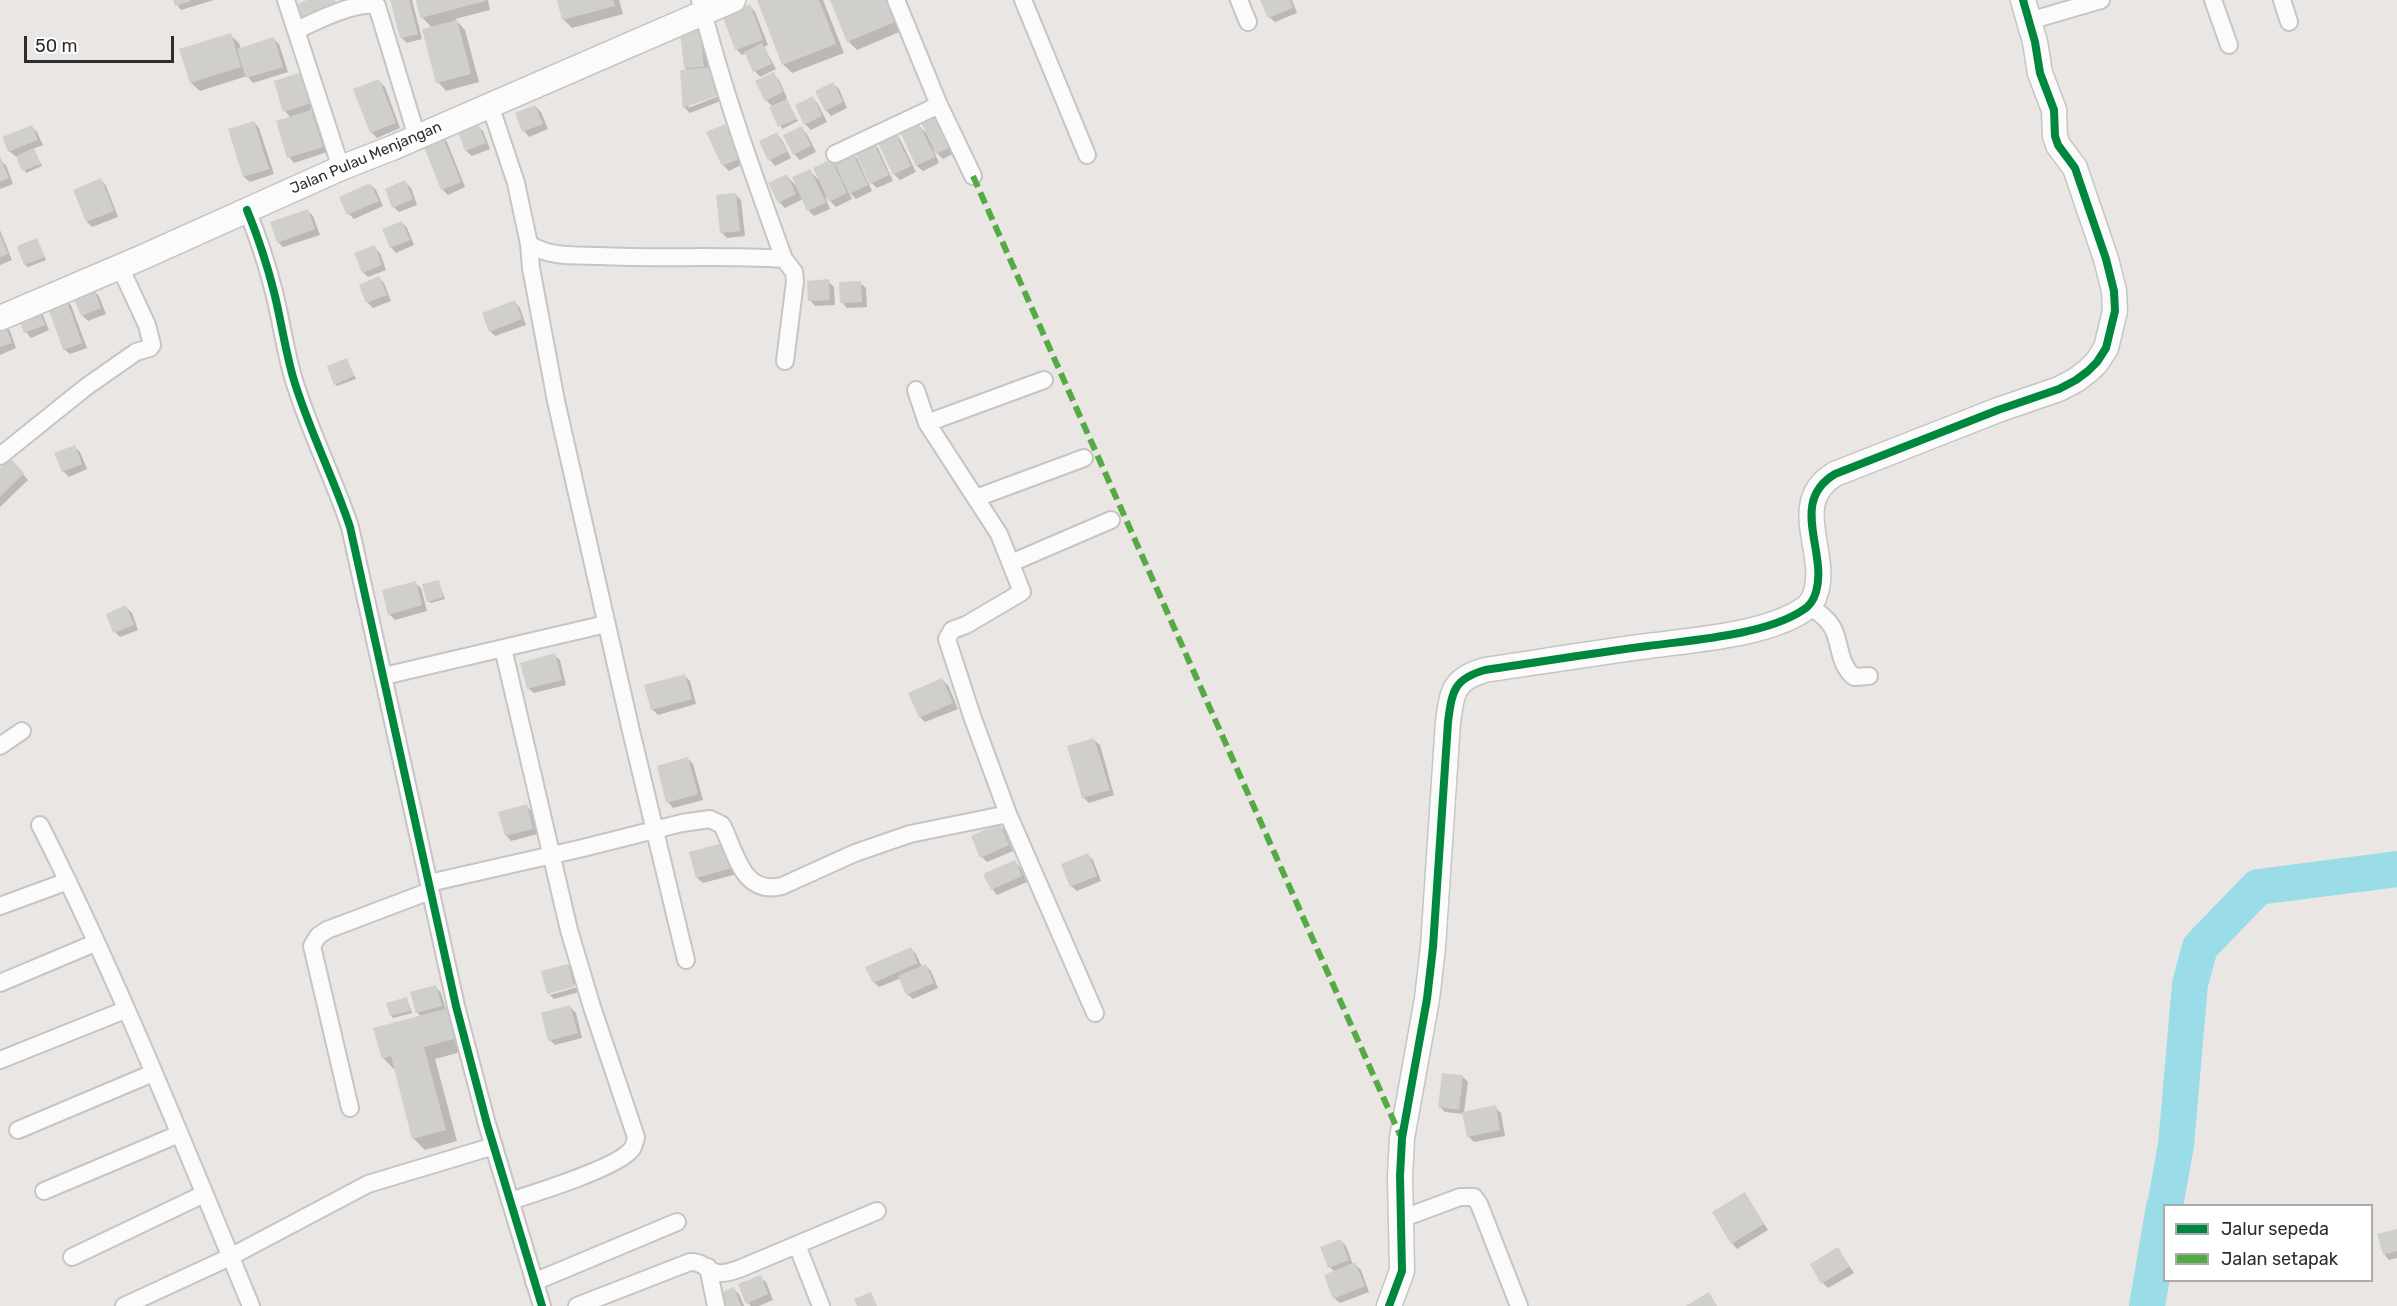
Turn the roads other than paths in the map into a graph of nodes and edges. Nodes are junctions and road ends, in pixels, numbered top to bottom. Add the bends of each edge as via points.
1 (286, 0) edge
2 (733, 0) edge
3 (896, 0) edge
4 (1023, 0) edge
5 (1239, 0) edge
6 (2101, 0) edge
7 (2213, 0) edge
8 (2282, 0) edge
9 (702, 7) edge
10 (2026, 11) edge
11 (1248, 22) dead end
12 (2289, 22) dead end
13 (297, 30) junction
14 (2229, 45) dead end
15 (490, 105) junction
16 (939, 105) junction
17 (417, 137) junction
18 (835, 154) dead end
19 (1087, 155) dead end
20 (341, 168) junction
21 (973, 176) dead end
22 (247, 210) junction
23 (529, 244) junction
24 (784, 259) junction
25 (120, 267) junction
26 (0, 318) edge
27 (785, 361) dead end
28 (1044, 380) dead end
29 (916, 390) dead end
30 (927, 423) junction
31 (0, 456) edge
32 (1084, 458) dead end
33 (976, 498) junction
34 (1111, 520) dead end
35 (1011, 562) junction
36 (1809, 605) junction
37 (606, 624) junction
38 (504, 648) junction
39 (384, 676) junction
40 (1869, 676) dead end
41 (22, 731) dead end
42 (0, 746) edge
43 (1008, 814) junction
44 (40, 825) dead end
45 (655, 830) junction
46 (553, 855) junction
47 (68, 881) junction
48 (429, 887) junction
49 (0, 906) edge
50 (95, 943) junction
51 (686, 960) dead end
52 (0, 984) edge
53 (125, 1010) junction
54 (1095, 1012) dead end
55 (0, 1060) edge
56 (153, 1073) junction
57 (351, 1108) dead end
58 (18, 1130) dead end
59 (179, 1134) junction
60 (494, 1146) junction
61 (44, 1191) dead end
62 (204, 1194) junction
63 (510, 1201) junction
64 (877, 1211) dead end
65 (1401, 1219) junction
66 (677, 1222) dead end
67 (797, 1245) junction
68 (72, 1257) dead end
69 (230, 1257) junction
70 (708, 1267) junction
71 (534, 1282) junction
72 (124, 1306) edge
73 (251, 1306) edge
74 (542, 1306) edge
75 (577, 1306) edge
76 (716, 1306) edge
77 (821, 1306) edge
78 (1389, 1306) edge
79 (1519, 1306) edge

1 - 13 street
2 - 9 street, Jalan Pulau Menjangan
3 - 16 street
4 - 19 street
5 - 11 street
6 - 10 street
7 - 14 street
8 - 12 street
9 - 15 street, Jalan Pulau Menjangan
9 - 24 street via 715,57
10 - 36 street via 2040,73 2054,110 2055,136 2075,168 2114,291 2115,311 2106,348 2088,371 2067,385 1821,482 1812,503 1817,582
13 - 17 street via 354,2 372,2
13 - 20 street
15 - 17 street, Jalan Pulau Menjangan
15 - 23 street via 516,183
16 - 18 street
16 - 21 street
17 - 20 street, Jalan Pulau Menjangan
20 - 22 street, Jalan Pulau Menjangan
22 - 25 street, Jalan Pulau Menjangan
22 - 39 street via 274,291 293,377 350,526
23 - 24 street via 560,254
23 - 37 street via 556,401
24 - 27 street via 794,272 795,282
25 - 26 street, Jalan Pulau Menjangan
25 - 31 street via 152,345 86,387
28 - 30 street
29 - 30 street
30 - 33 street
32 - 33 street
33 - 35 street
34 - 35 street
35 - 43 street via 1022,592 952,630 947,639
36 - 40 street via 1835,631 1845,670 1854,677
36 - 65 street via 1791,616 1744,631 1485,670 1462,680 1456,687 1448,722 1430,978 1402,1138
37 - 38 street
37 - 45 street
38 - 39 street
38 - 46 street
39 - 48 street
41 - 42 street
43 - 45 street via 910,834 771,889 760,888 746,875 722,825 715,820
43 - 54 street
44 - 47 street
45 - 46 street
45 - 51 street
46 - 48 street
46 - 63 street via 569,930 636,1137 631,1150 609,1164
47 - 49 street
47 - 50 street
48 - 57 street via 327,930 312,946
48 - 60 street
50 - 52 street
50 - 53 street
53 - 55 street
53 - 56 street
56 - 58 street
56 - 59 street
59 - 61 street
59 - 62 street
60 - 63 street
60 - 69 street via 368,1184
62 - 68 street
62 - 69 street
63 - 71 street
64 - 67 street
65 - 78 street via 1401,1271
65 - 79 street via 1464,1196 1474,1197
66 - 71 street
67 - 70 street via 727,1272 714,1272
67 - 77 street
69 - 72 street
69 - 73 street
70 - 75 street via 690,1262
70 - 76 street
71 - 74 street

